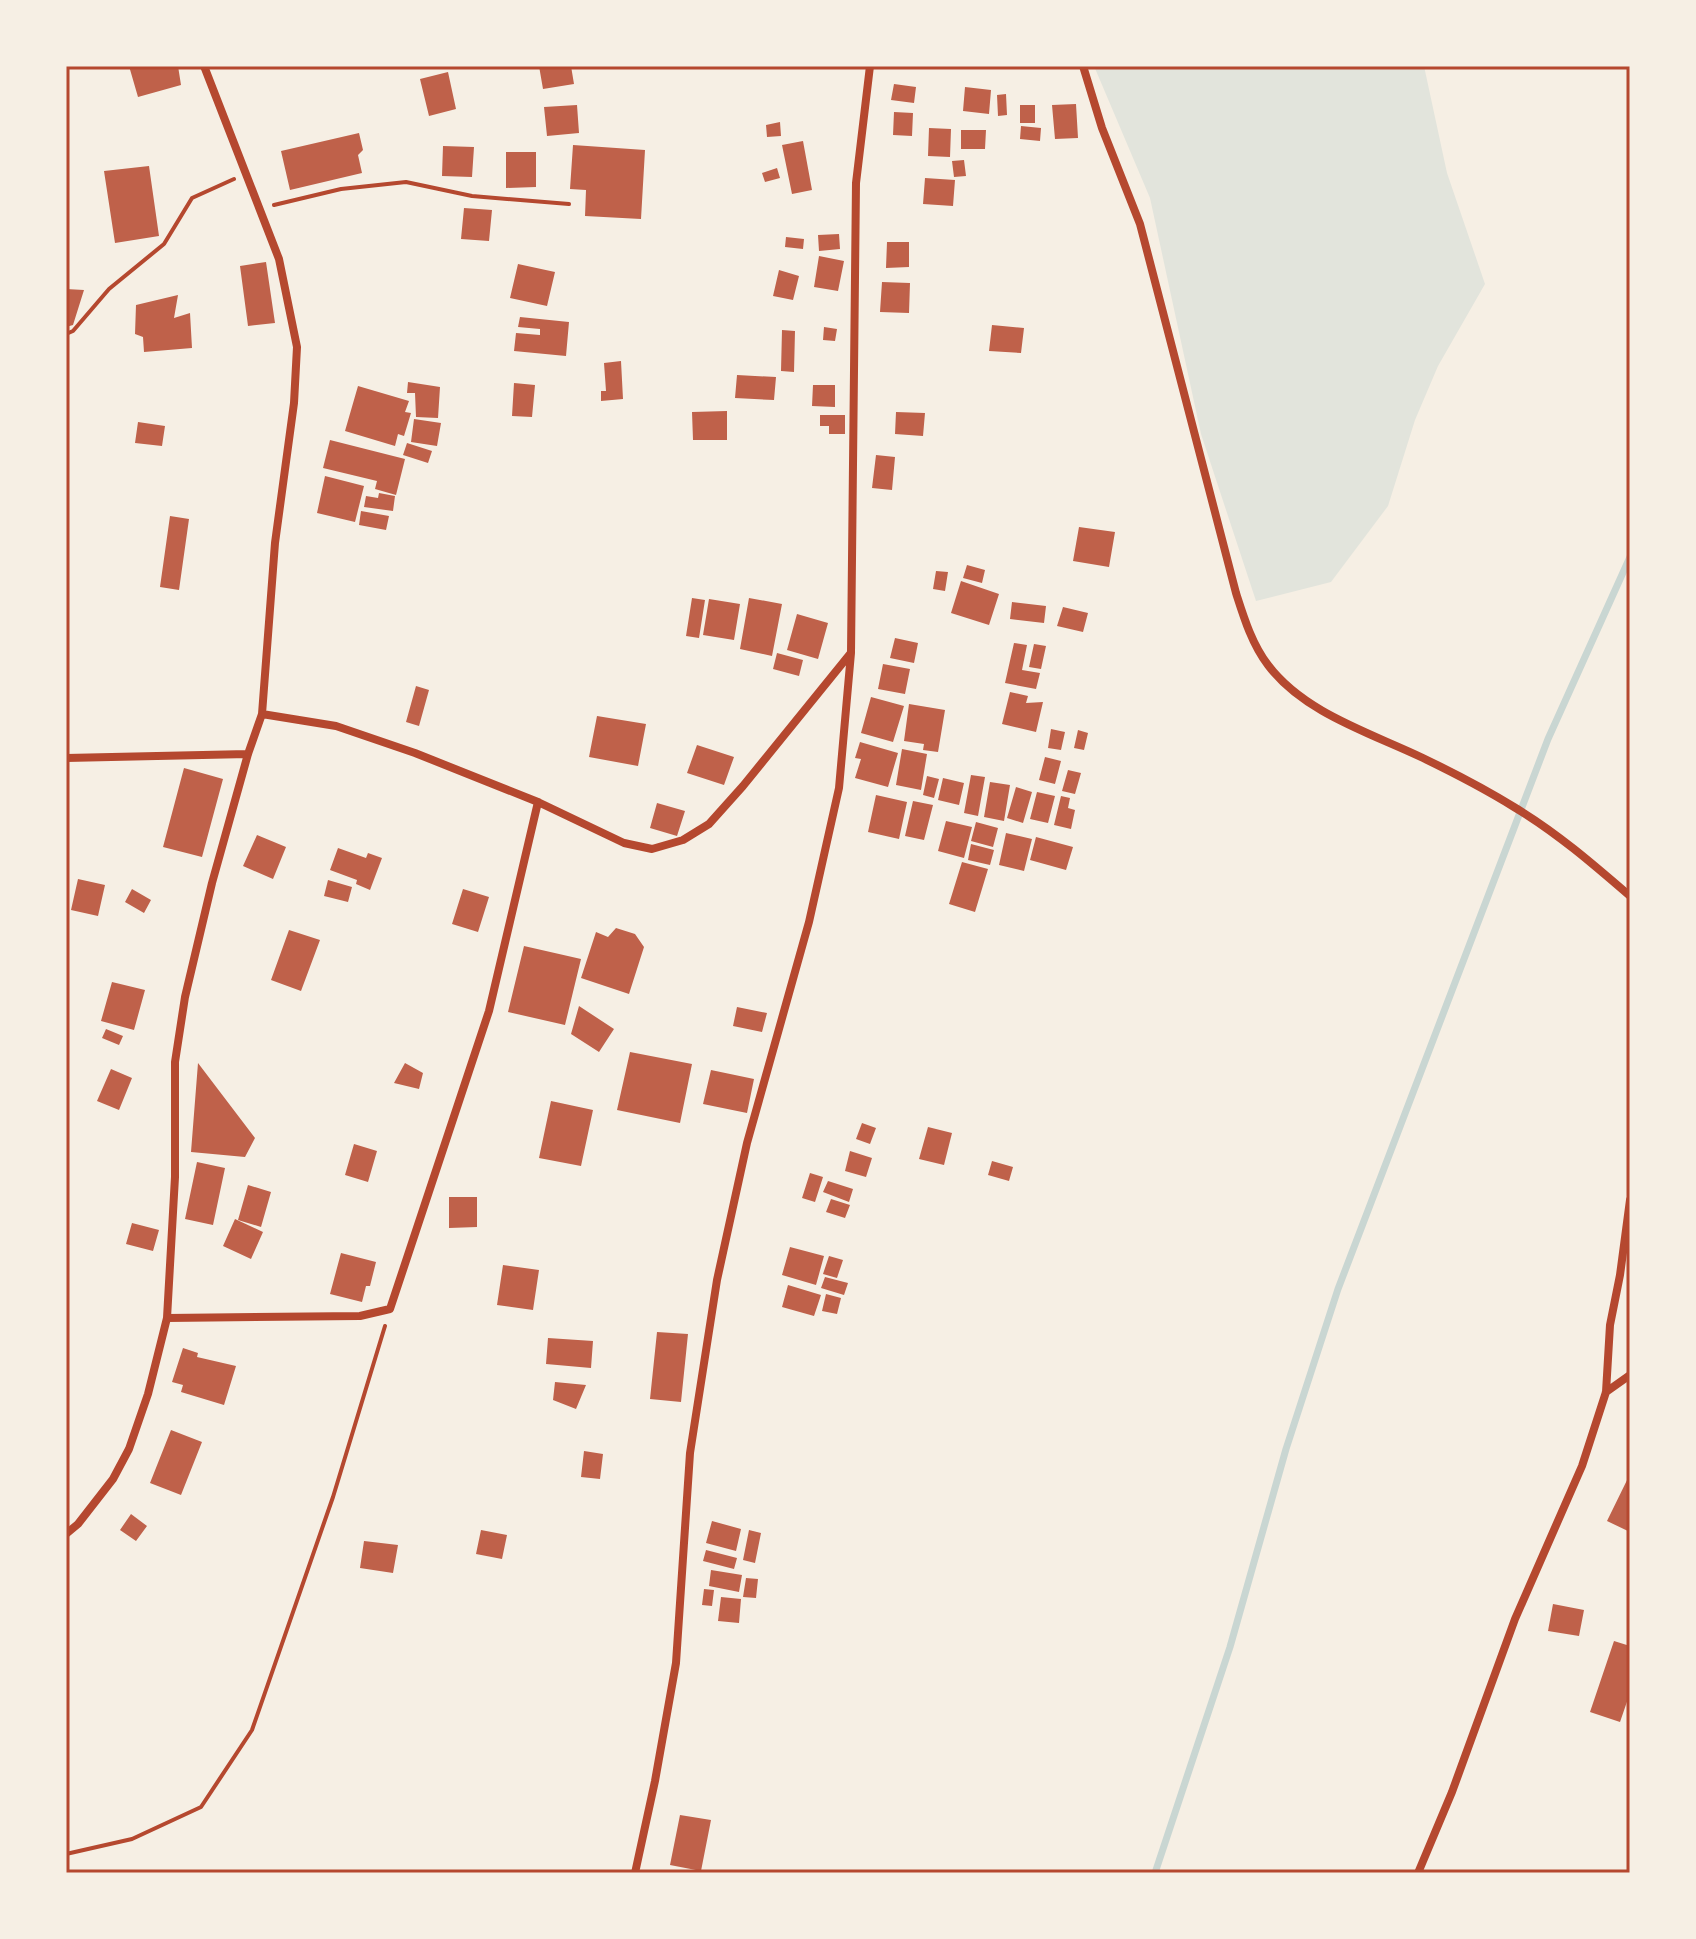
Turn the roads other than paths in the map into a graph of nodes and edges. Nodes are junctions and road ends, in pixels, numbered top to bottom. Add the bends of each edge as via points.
1 (204, 66) edge
2 (870, 66) edge
3 (1083, 66) edge
4 (851, 653) junction
5 (262, 714) junction
6 (248, 754) junction
7 (66, 758) edge
8 (538, 802) junction
9 (1630, 896) edge
10 (1630, 1200) edge
11 (167, 1318) junction
12 (1630, 1375) edge
13 (1606, 1392) junction
14 (66, 1534) edge
15 (635, 1873) edge
16 (1418, 1873) edge

1 - 5 street via 279,259 297,347
2 - 4 street via 856,183
3 - 9 street via 1140,224 1236,593 1250,635 1268,666 1334,717 1516,807
4 - 8 street via 709,824 683,840 652,849 624,843
4 - 15 street via 839,788 826,854 733,1199 709,1327 690,1453 676,1663
5 - 6 street
5 - 8 street via 336,726
6 - 7 street
6 - 11 street via 212,883 175,1062
8 - 11 street via 489,1011 390,1309 360,1316
10 - 13 street via 1610,1325
11 - 14 street via 129,1449 113,1479
12 - 13 street
13 - 16 street via 1582,1466 1521,1605

